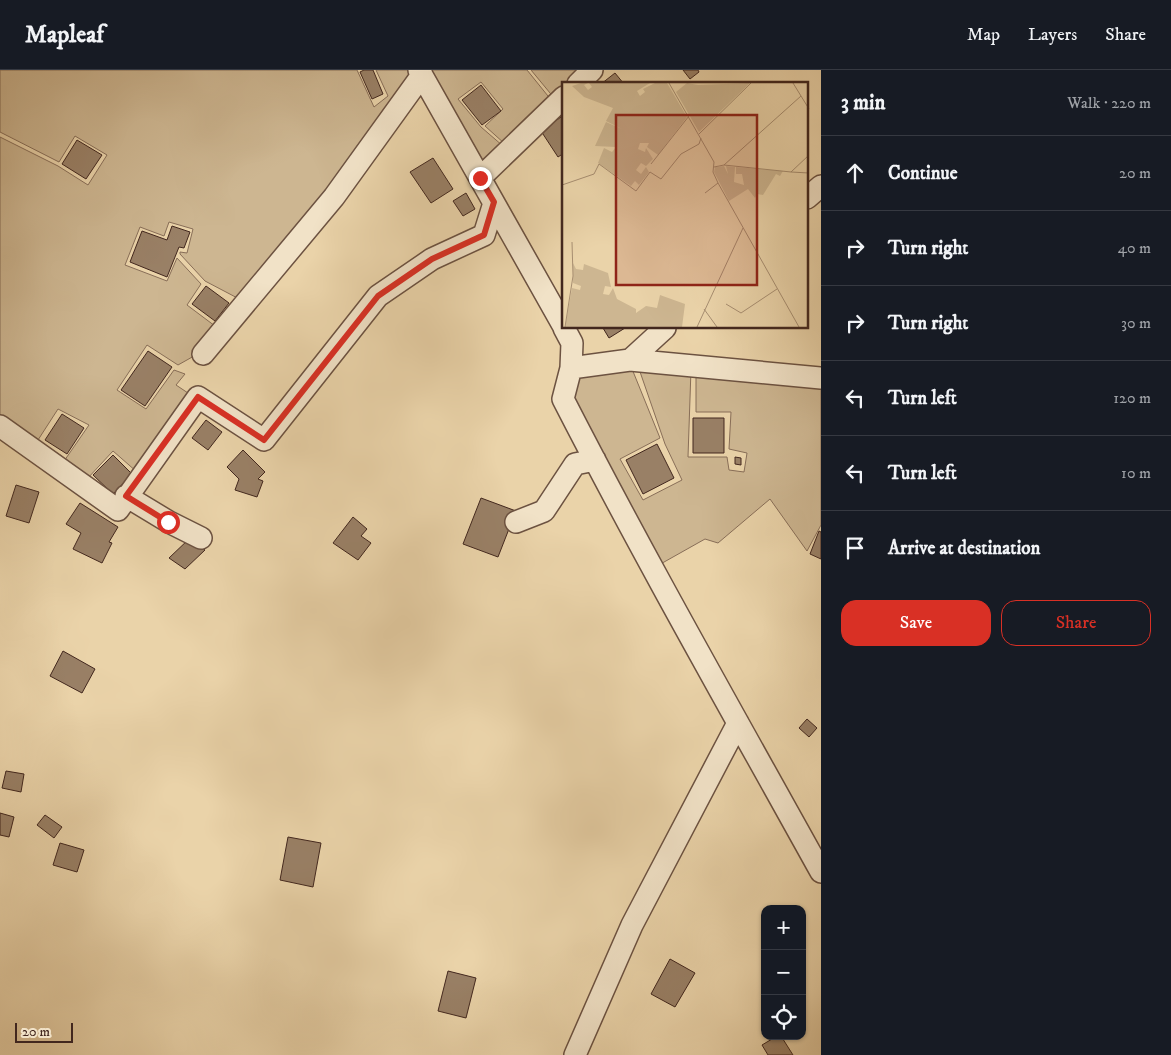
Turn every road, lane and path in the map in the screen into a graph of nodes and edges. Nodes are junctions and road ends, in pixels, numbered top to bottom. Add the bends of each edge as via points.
1 (592, 70) edge
2 (421, 73) edge
3 (580, 82) edge
4 (562, 99) edge
5 (480, 178) junction
6 (821, 186) edge
7 (808, 197) edge
8 (494, 202) junction
9 (562, 323) edge
10 (565, 329) edge
11 (665, 329) edge
12 (203, 354) dead end
13 (630, 360) junction
14 (571, 368) junction
15 (821, 378) edge
16 (0, 426) edge
17 (594, 460) junction
18 (126, 496) junction
19 (516, 522) dead end
20 (201, 538) dead end
21 (738, 723) junction
22 (821, 872) edge
23 (575, 1055) edge

1 - 3 street
2 - 5 street
2 - 12 street via 334,197
4 - 5 street
5 - 8 street
6 - 7 street
8 - 9 street
8 - 18 street via 484,235 432,259 378,296 264,440 198,397
10 - 14 street via 572,343
11 - 13 street
13 - 14 street
13 - 15 street
14 - 17 street via 563,399
16 - 18 street via 118,510
17 - 19 street via 575,464 544,511
17 - 21 street
18 - 20 street
21 - 22 street
21 - 23 street via 632,925

